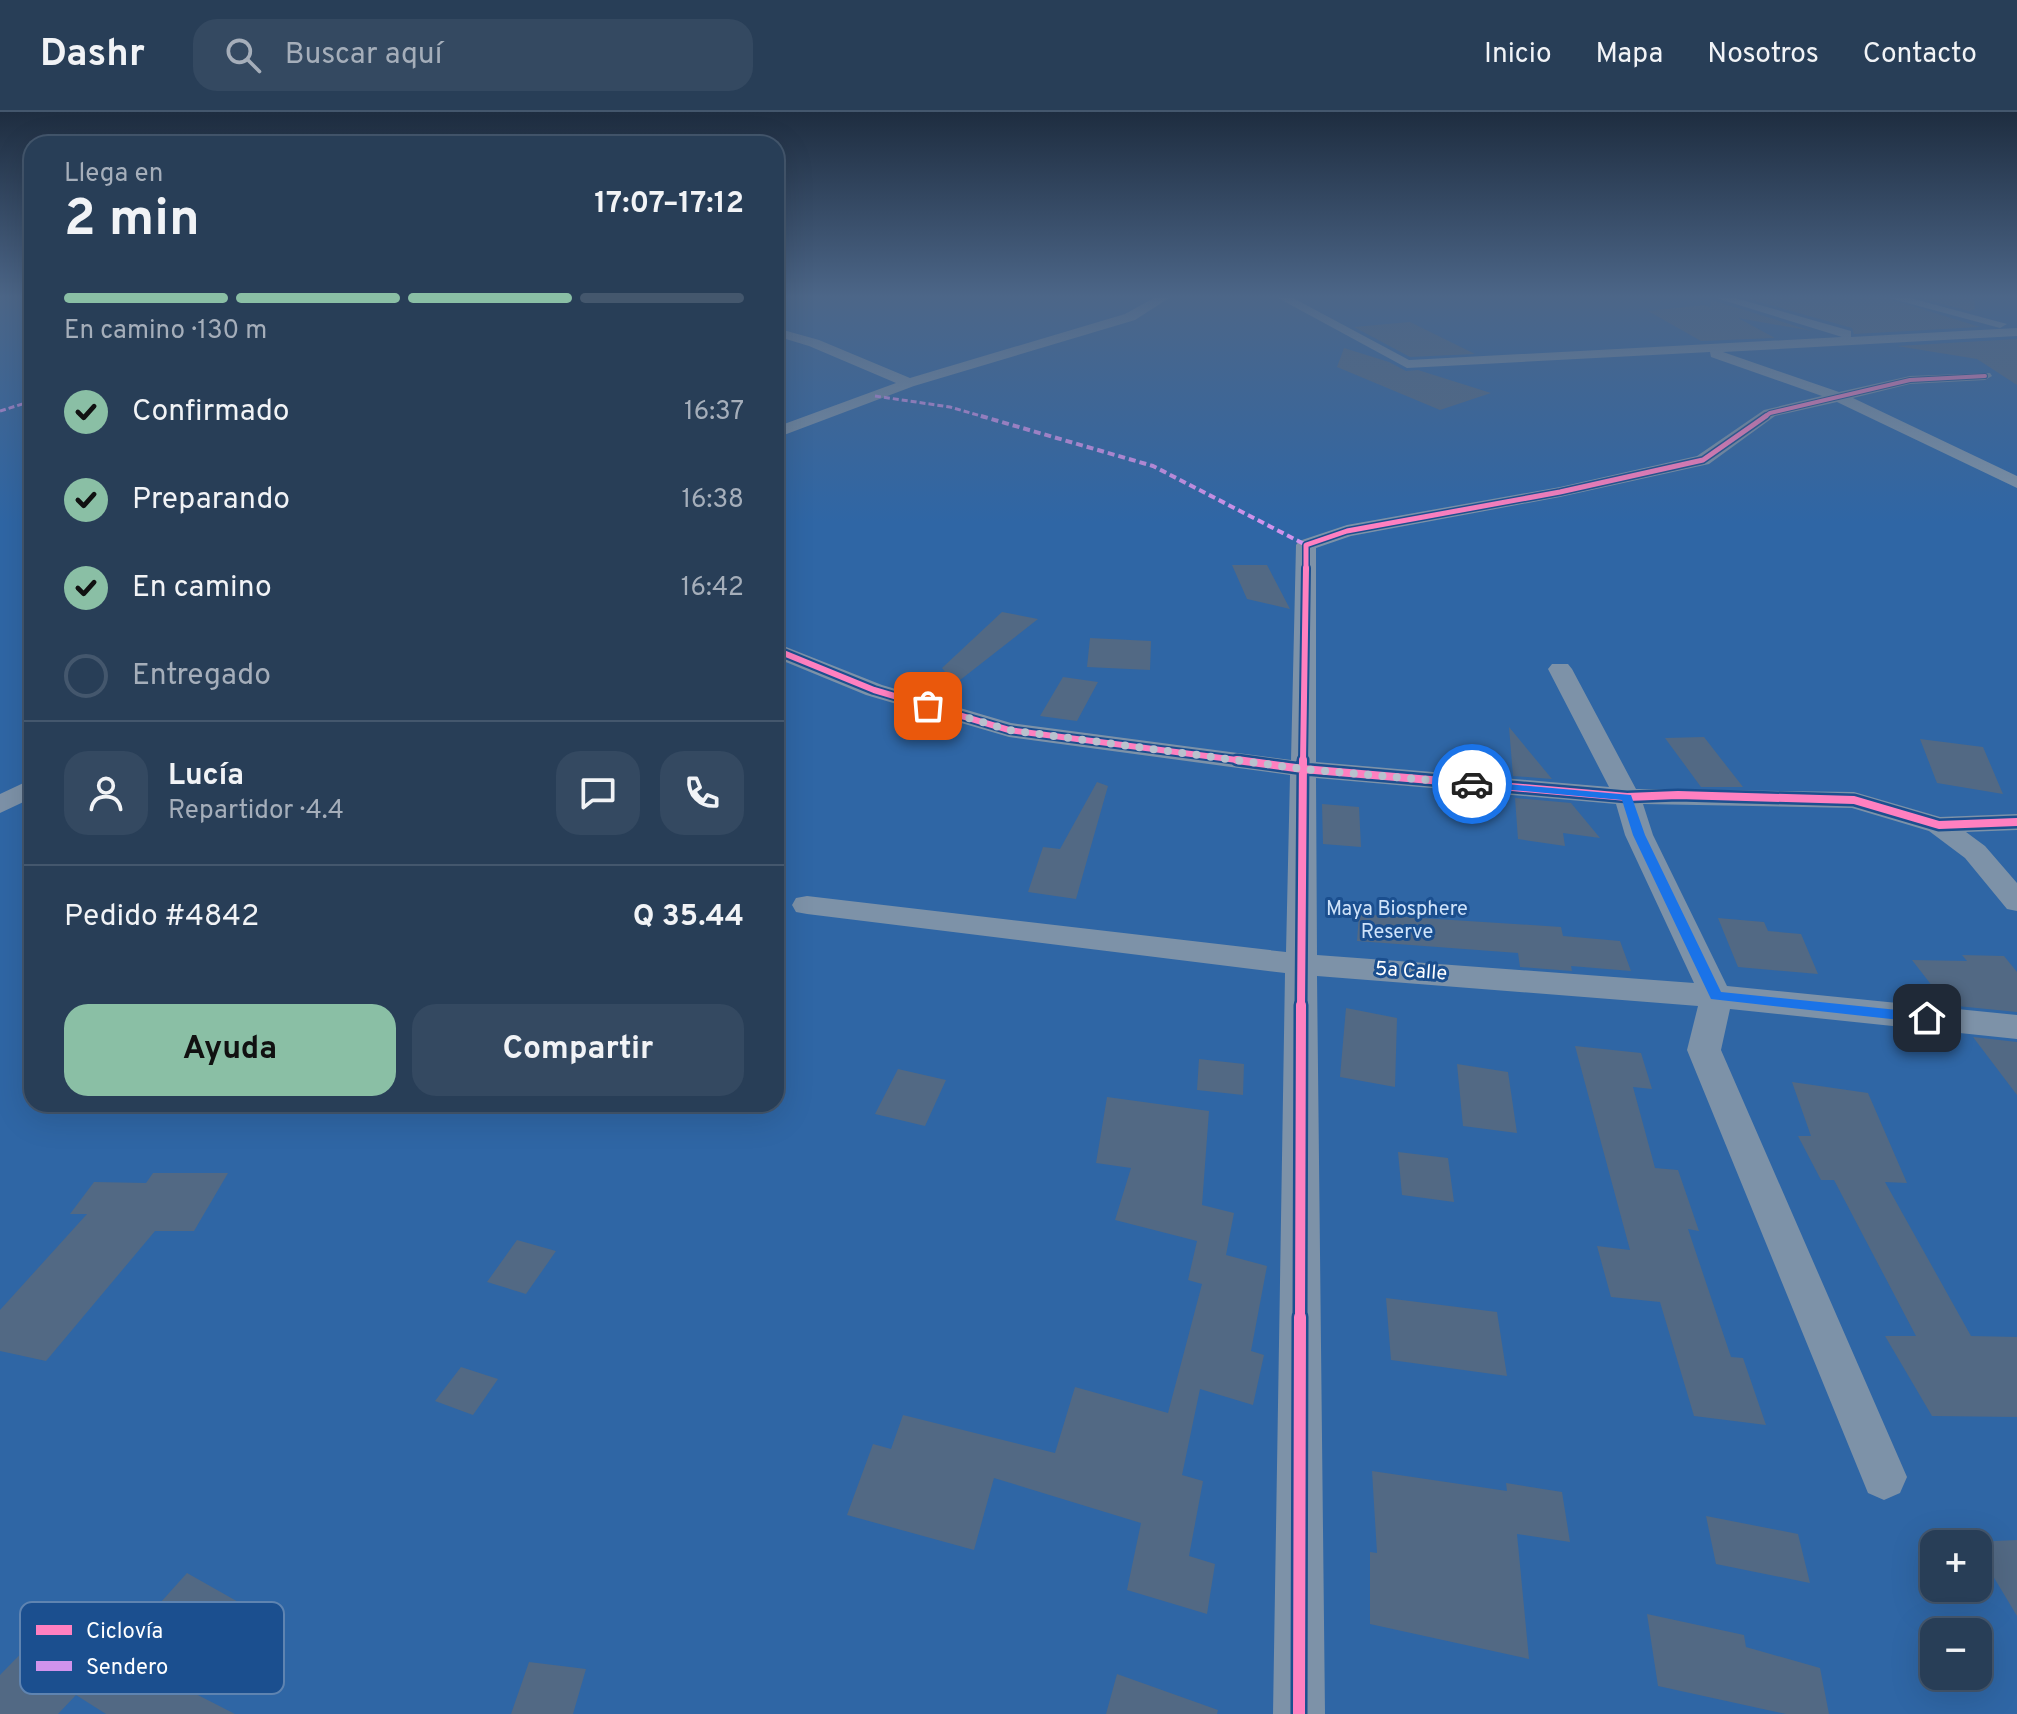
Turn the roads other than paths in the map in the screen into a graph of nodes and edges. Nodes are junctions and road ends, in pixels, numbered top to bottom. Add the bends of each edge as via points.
1 (885, 373) edge
2 (943, 373) edge
3 (1770, 373) edge
4 (1984, 373) edge
5 (909, 383) junction
6 (1839, 397) junction
7 (784, 430) edge
8 (2017, 483) edge
9 (784, 653) edge
10 (1560, 669) dead end
11 (1303, 769) junction
12 (24, 792) edge
13 (1627, 797) junction
14 (0, 805) edge
15 (2017, 822) edge
16 (1939, 825) junction
17 (2017, 902) edge
18 (807, 905) dead end
19 (1301, 964) junction
20 (1716, 996) junction
21 (2017, 1027) edge
22 (1884, 1477) dead end
23 (1299, 1714) edge

1 - 5 street
2 - 5 street
3 - 6 street
4 - 6 street via 1910,380
5 - 7 street
6 - 8 street
6 - 11 street via 1770,413 1703,460 1347,531 1306,545
9 - 11 street via 874,690 1009,730
10 - 13 street
11 - 13 street
11 - 19 street
12 - 14 street
13 - 16 street via 1854,800
13 - 20 street via 1639,835
15 - 16 street
16 - 17 street via 1975,852
18 - 19 street, 5a Calle
19 - 20 street, 5a Calle
19 - 23 street
20 - 21 street, 5a Calle
20 - 22 street via 1704,1050

